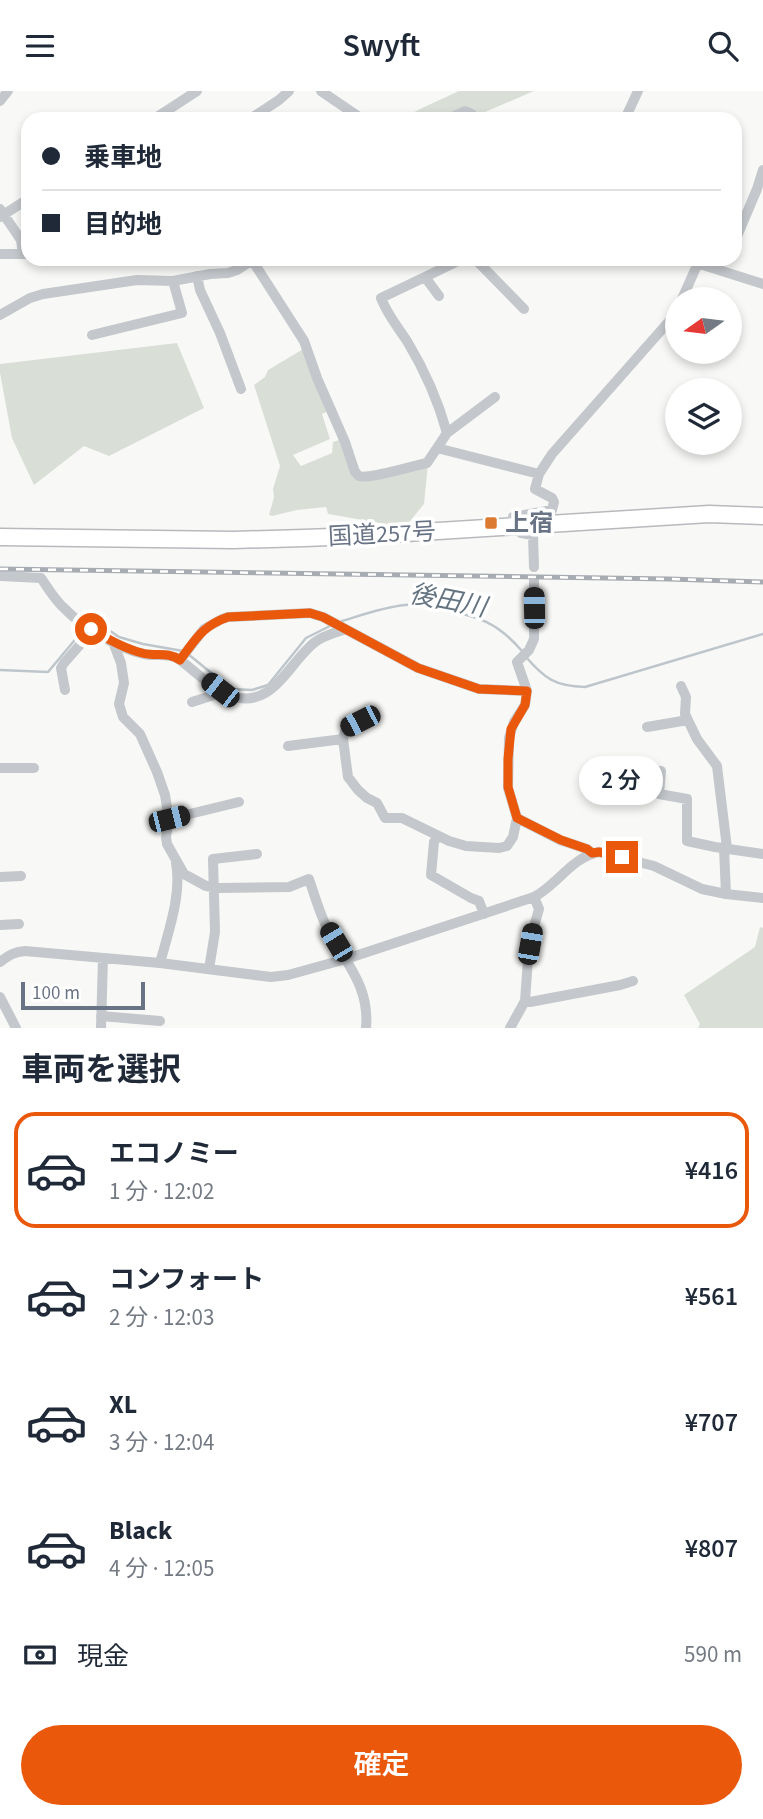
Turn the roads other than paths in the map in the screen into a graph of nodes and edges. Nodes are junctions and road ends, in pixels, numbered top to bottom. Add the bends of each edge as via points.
1 (8, 91) edge
2 (197, 91) edge
3 (289, 91) edge
4 (321, 91) edge
5 (638, 91) edge
6 (0, 101) edge
7 (164, 112) edge
8 (261, 112) edge
9 (352, 112) edge
10 (628, 112) edge
11 (763, 170) edge
12 (21, 203) edge
13 (1, 213) edge
14 (742, 225) edge
15 (21, 240) edge
16 (0, 254) edge
17 (21, 254) edge
18 (243, 266) edge
19 (257, 266) edge
20 (448, 266) edge
21 (482, 266) edge
22 (697, 266) edge
23 (707, 266) edge
24 (724, 266) edge
25 (722, 271) junction
26 (197, 276) junction
27 (425, 277) junction
28 (173, 281) junction
29 (763, 284) edge
30 (687, 287) edge
31 (439, 296) dead end
32 (524, 309) dead end
33 (0, 315) edge
34 (665, 325) edge
35 (92, 335) dead end
36 (241, 389) dead end
37 (495, 397) dead end
38 (447, 433) junction
39 (437, 448) junction
40 (539, 474) junction
41 (763, 516) edge
42 (514, 527) junction
43 (0, 537) edge
44 (534, 567) dead end
45 (0, 576) edge
46 (534, 580) dead end
47 (88, 627) junction
48 (344, 629) junction
49 (113, 642) junction
50 (183, 656) junction
51 (681, 686) dead end
52 (65, 689) dead end
53 (527, 691) junction
54 (223, 692) junction
55 (192, 702) dead end
56 (374, 714) dead end
57 (688, 720) junction
58 (648, 727) dead end
59 (343, 739) junction
60 (288, 746) dead end
61 (0, 768) edge
62 (34, 768) dead end
63 (628, 768) dead end
64 (239, 801) dead end
65 (517, 818) junction
66 (169, 819) junction
67 (438, 836) junction
68 (726, 848) junction
69 (592, 853) junction
70 (257, 854) dead end
71 (763, 854) edge
72 (175, 860) junction
73 (21, 876) dead end
74 (0, 877) edge
75 (213, 887) junction
76 (726, 894) junction
77 (534, 897) junction
78 (763, 898) edge
79 (484, 914) junction
80 (19, 924) dead end
81 (0, 925) edge
82 (103, 958) junction
83 (346, 959) junction
84 (0, 962) edge
85 (160, 963) junction
86 (209, 969) junction
87 (633, 981) dead end
88 (0, 997) edge
89 (524, 1000) junction
90 (160, 1021) dead end
91 (101, 1022) edge
92 (16, 1028) edge
93 (366, 1028) edge
94 (510, 1028) edge

1 - 6 street
2 - 7 street
3 - 8 street
4 - 9 street
5 - 10 street
11 - 14 street
12 - 13 street
13 - 15 street
16 - 17 street
18 - 26 street via 233,272
19 - 39 street via 304,341 357,475 378,475 427,463
20 - 27 street
21 - 32 street
22 - 30 street
23 - 25 street
24 - 25 street
25 - 29 street
26 - 28 street
26 - 36 street
27 - 31 street
27 - 38 street via 381,298 430,383
28 - 33 street via 138,280 43,294
28 - 35 street via 182,313
34 - 40 street
37 - 38 street
38 - 39 street
39 - 40 street
40 - 42 street via 535,489 552,498 554,506 513,517
41 - 42 highway, 国道257号 via 709,514
42 - 43 highway, 国道257号 via 233,540
42 - 44 street via 533,535
45 - 47 street via 41,578 62,607
46 - 53 street via 534,639 517,662
47 - 49 street
47 - 52 street via 61,668
48 - 50 street via 310,613 228,617 204,629
48 - 53 street via 418,668 479,689
48 - 54 street via 313,643 267,692 245,698
49 - 50 street via 144,654
49 - 66 street via 124,683 119,703 123,717 140,734 165,795
50 - 54 street
51 - 57 street
53 - 65 street via 525,705 511,729 508,759 508,787
54 - 55 street
56 - 59 street via 346,728
57 - 58 street
57 - 68 street via 717,766
59 - 60 street
59 - 67 street via 348,777 377,803 385,818 399,817
61 - 62 street
63 - 68 street via 661,771 659,794 687,799 687,841
64 - 66 street
65 - 67 street via 513,837 499,848 466,846
65 - 69 street
66 - 72 street via 167,844
67 - 79 street via 431,875 480,901
68 - 71 street
68 - 76 street
69 - 76 street via 654,866 702,890
69 - 77 street
70 - 75 street via 213,859
72 - 75 street via 184,874
72 - 85 street via 176,888
73 - 74 street
75 - 83 street via 289,887 309,879 326,925
75 - 86 street via 215,932
76 - 78 street
77 - 79 street
77 - 89 street via 540,909
79 - 83 street
80 - 81 street
82 - 84 street via 25,951
82 - 85 street
82 - 91 street
83 - 86 street via 271,977
83 - 93 street via 364,993
85 - 86 street
87 - 89 street
88 - 92 street
89 - 94 street
90 - 91 street

